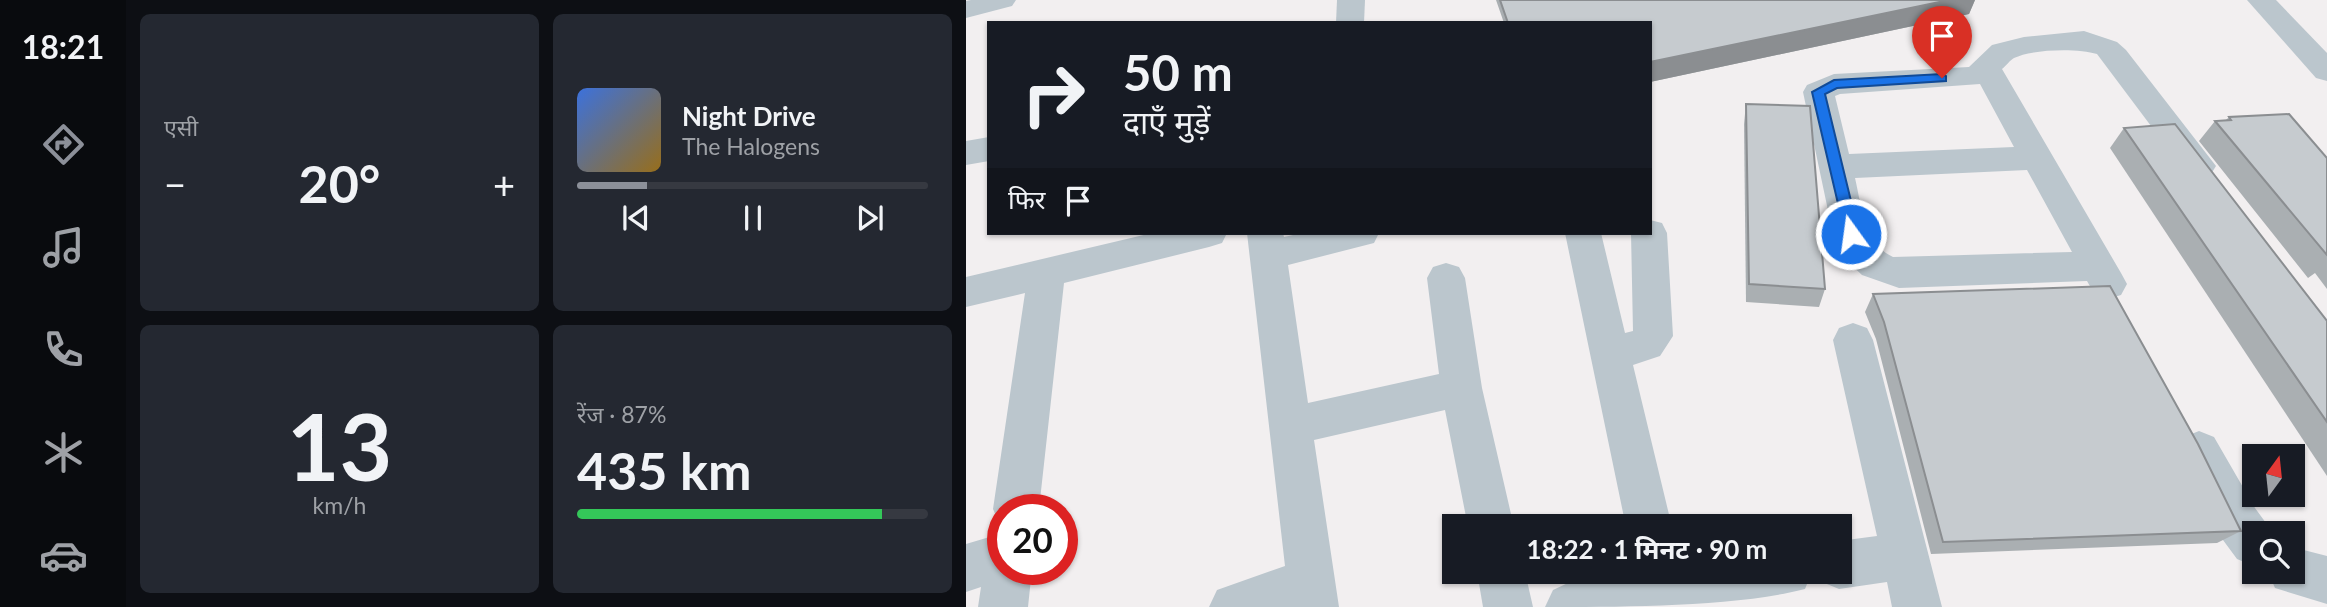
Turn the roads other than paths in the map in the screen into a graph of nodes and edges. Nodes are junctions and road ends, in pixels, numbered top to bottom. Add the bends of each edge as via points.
1 (1002, 0) edge
2 (1351, 0) edge
3 (2261, 0) edge
4 (966, 10) edge
5 (1350, 21) edge
6 (1987, 69) junction
7 (2327, 71) edge
8 (987, 149) edge
9 (966, 153) edge
10 (2037, 158) junction
11 (1834, 167) junction
12 (2217, 191) edge
13 (1200, 235) edge
14 (1344, 235) edge
15 (1583, 235) edge
16 (1649, 235) edge
17 (1267, 244) edge
18 (2098, 266) junction
19 (1047, 271) junction
20 (1446, 278) dead end
21 (966, 292) edge
22 (2124, 313) edge
23 (1853, 340) dead end
24 (1610, 354) junction
25 (1461, 388) junction
26 (2182, 418) edge
27 (1291, 426) junction
28 (1018, 494) edge
29 (1488, 514) edge
30 (1646, 514) edge
31 (2242, 528) edge
32 (1905, 556) junction
33 (987, 562) edge
34 (1852, 563) edge
35 (966, 568) edge
36 (2305, 574) edge
37 (2327, 580) edge
38 (1503, 584) edge
39 (1705, 584) edge
40 (1006, 585) edge
41 (1663, 590) edge
42 (1313, 594) edge
43 (1003, 607) edge
44 (1234, 607) edge
45 (1508, 607) edge
46 (1570, 607) edge
47 (1917, 607) edge

1 - 4 street
2 - 5 street
3 - 7 street
6 - 10 street
6 - 11 street via 1969,77 1825,87 1818,92 1818,100
6 - 12 street via 2002,52 2024,46 2084,40 2107,48
8 - 9 street
10 - 11 street
10 - 18 street
11 - 18 street via 1857,250 1881,269 1899,273
13 - 19 street
14 - 17 street
15 - 24 street
16 - 24 street via 1653,336 1646,344
17 - 27 street
18 - 22 street
19 - 21 street
19 - 28 street
20 - 25 street
23 - 32 street
24 - 30 street
25 - 27 street
25 - 29 street
26 - 31 street
27 - 42 street
32 - 34 street
32 - 47 street
33 - 35 street
36 - 37 street
38 - 45 street
39 - 41 street
40 - 43 street
41 - 46 street
42 - 44 street

